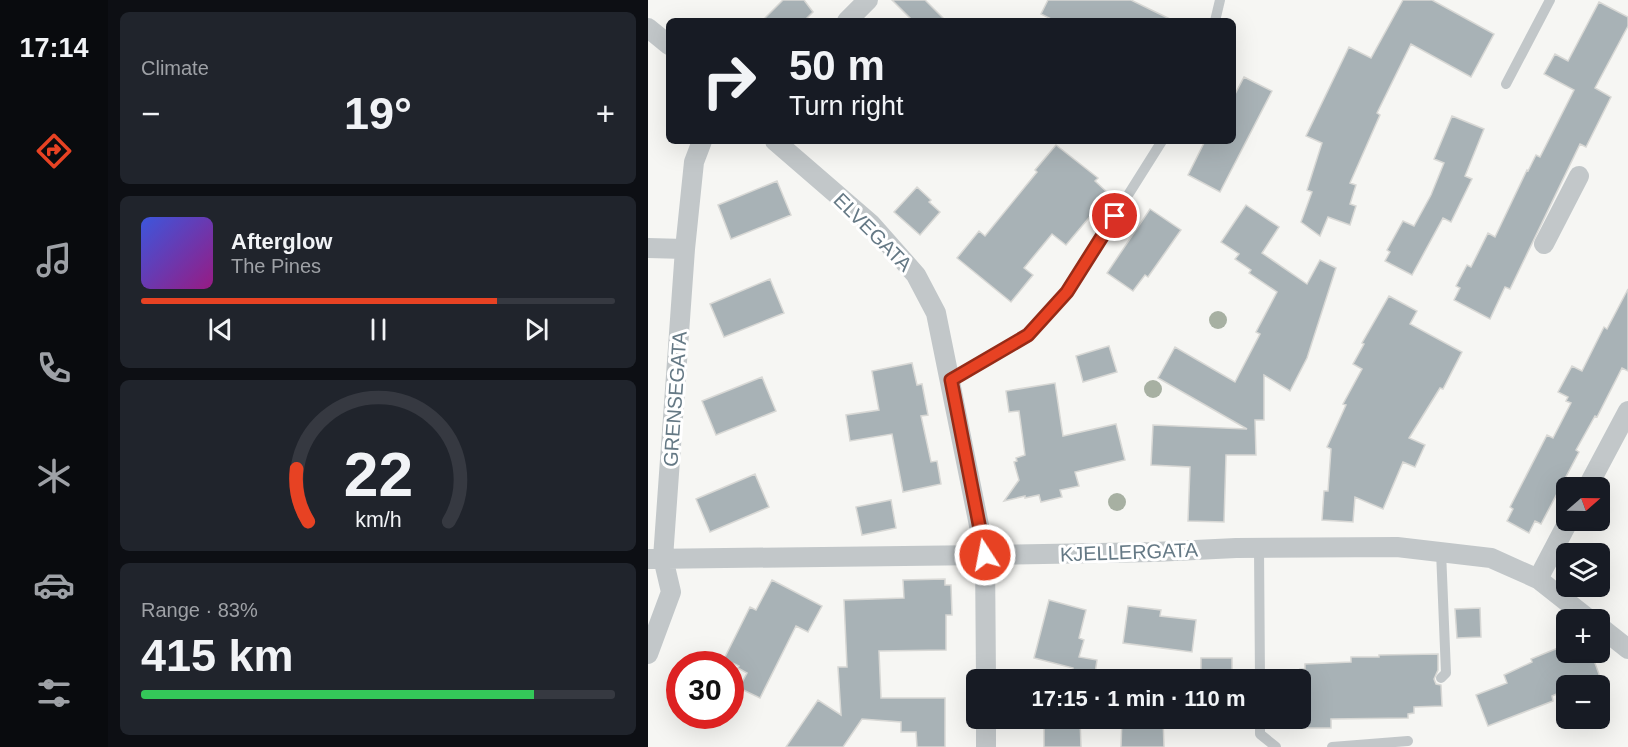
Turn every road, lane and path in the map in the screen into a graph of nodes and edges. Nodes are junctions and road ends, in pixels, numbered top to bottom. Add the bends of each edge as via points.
1 (868, 0) edge
2 (1221, 0) edge
3 (1550, 0) edge
4 (850, 18) edge
5 (1216, 18) edge
6 (648, 28) edge
7 (666, 43) edge
8 (1506, 84) dead end
9 (701, 144) edge
10 (778, 144) edge
11 (1160, 144) edge
12 (1579, 176) dead end
13 (1544, 244) dead end
14 (648, 248) edge
15 (685, 249) junction
16 (951, 380) junction
17 (1628, 411) edge
18 (1593, 477) edge
19 (1563, 531) edge
20 (1259, 548) junction
21 (1441, 551) junction
22 (985, 555) junction
23 (656, 558) edge
24 (1538, 579) junction
25 (1576, 609) edge
26 (1610, 635) edge
27 (1628, 649) edge
28 (648, 654) edge
29 (986, 669) edge
30 (1260, 669) edge
31 (1441, 678) dead end
32 (986, 729) edge
33 (1260, 729) edge
34 (1408, 741) dead end
35 (986, 747) edge
36 (1276, 747) edge
37 (1332, 747) edge

1 - 4 street
2 - 5 lane
3 - 8 lane
6 - 7 street
9 - 15 street, GRENSEGATA via 694,162
10 - 16 street, ELVEGATA via 871,224 916,275 936,313
11 - 16 lane via 1067,292 1028,335
12 - 13 street
14 - 15 street
15 - 23 street, GRENSEGATA
16 - 22 street, ELVEGATA
17 - 18 street
19 - 24 street
20 - 21 street, KJELLERGATA via 1397,547
20 - 22 street, KJELLERGATA
20 - 30 lane
21 - 24 street, KJELLERGATA via 1491,558
21 - 31 lane via 1446,673
22 - 23 street, KJELLERGATA
22 - 29 street, ELVEGATA
23 - 28 street, GRENSEGATA via 671,591
24 - 25 street, KJELLERGATA
26 - 27 street
32 - 35 street
33 - 36 lane via 1260,734
34 - 37 lane

